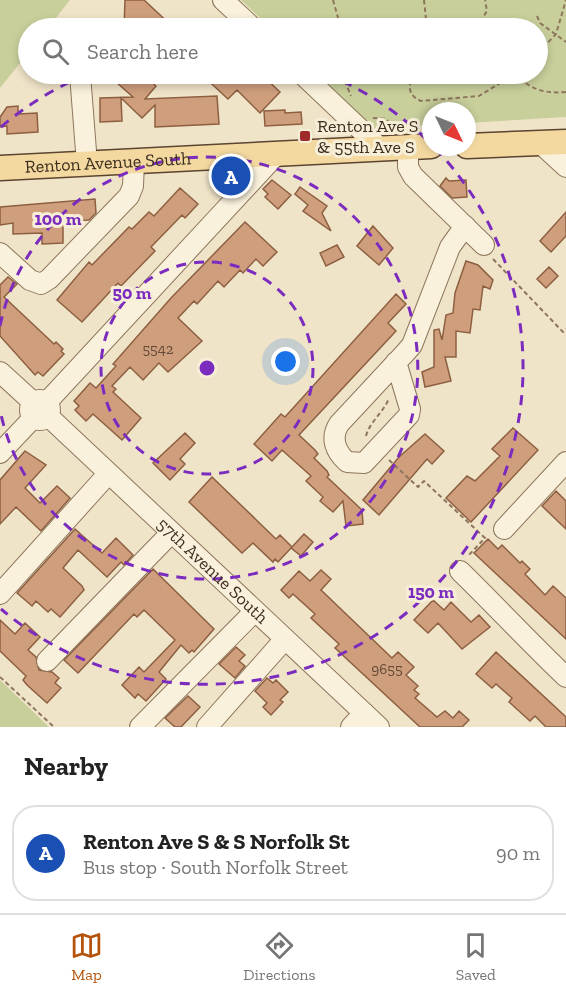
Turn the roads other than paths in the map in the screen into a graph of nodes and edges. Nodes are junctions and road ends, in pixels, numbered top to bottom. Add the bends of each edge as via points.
1 (223, 0) edge
2 (242, 18) edge
3 (81, 84) edge
4 (315, 84) edge
5 (385, 139) junction
6 (566, 142) edge
7 (542, 144) junction
8 (476, 146) edge
9 (420, 147) edge
10 (276, 155) junction
11 (134, 162) junction
12 (87, 164) junction
13 (566, 167) edge
14 (0, 168) edge
15 (465, 226) junction
16 (484, 245) road end
17 (0, 253) edge
18 (396, 362) junction
19 (0, 372) edge
20 (41, 409) junction
21 (0, 453) edge
22 (566, 462) edge
23 (108, 474) junction
24 (504, 529) dead end
25 (171, 533) junction
26 (460, 571) road end
27 (0, 594) edge
28 (255, 611) junction
29 (285, 639) junction
30 (47, 661) dead end
31 (566, 677) edge
32 (358, 720) edge
33 (140, 727) edge
34 (207, 727) edge
35 (379, 727) edge

1 - 2 street
3 - 12 street
4 - 5 street
5 - 9 main road, Renton Avenue South
5 - 10 main road, Renton Avenue South
6 - 7 main road
7 - 8 main road
7 - 13 street
9 - 15 street via 408,167 413,176
10 - 11 main road, Renton Avenue South
10 - 20 street
11 - 12 main road, Renton Avenue South
11 - 17 street via 129,196 49,279 41,284 30,280
12 - 14 main road, Renton Avenue South
15 - 16 street
15 - 18 street via 450,247 416,338
18 - 18 street via 336,429 334,444 347,462 364,463 371,443 409,415
19 - 20 street, 57th Avenue South
20 - 21 street
20 - 23 street, 57th Avenue South
22 - 24 street
23 - 25 street, 57th Avenue South
23 - 27 street
25 - 28 street, 57th Avenue South
25 - 30 street
26 - 31 street
28 - 29 street, 57th Avenue South
28 - 33 street
29 - 32 street, 57th Avenue South
29 - 34 street
32 - 35 street, 57th Avenue South

